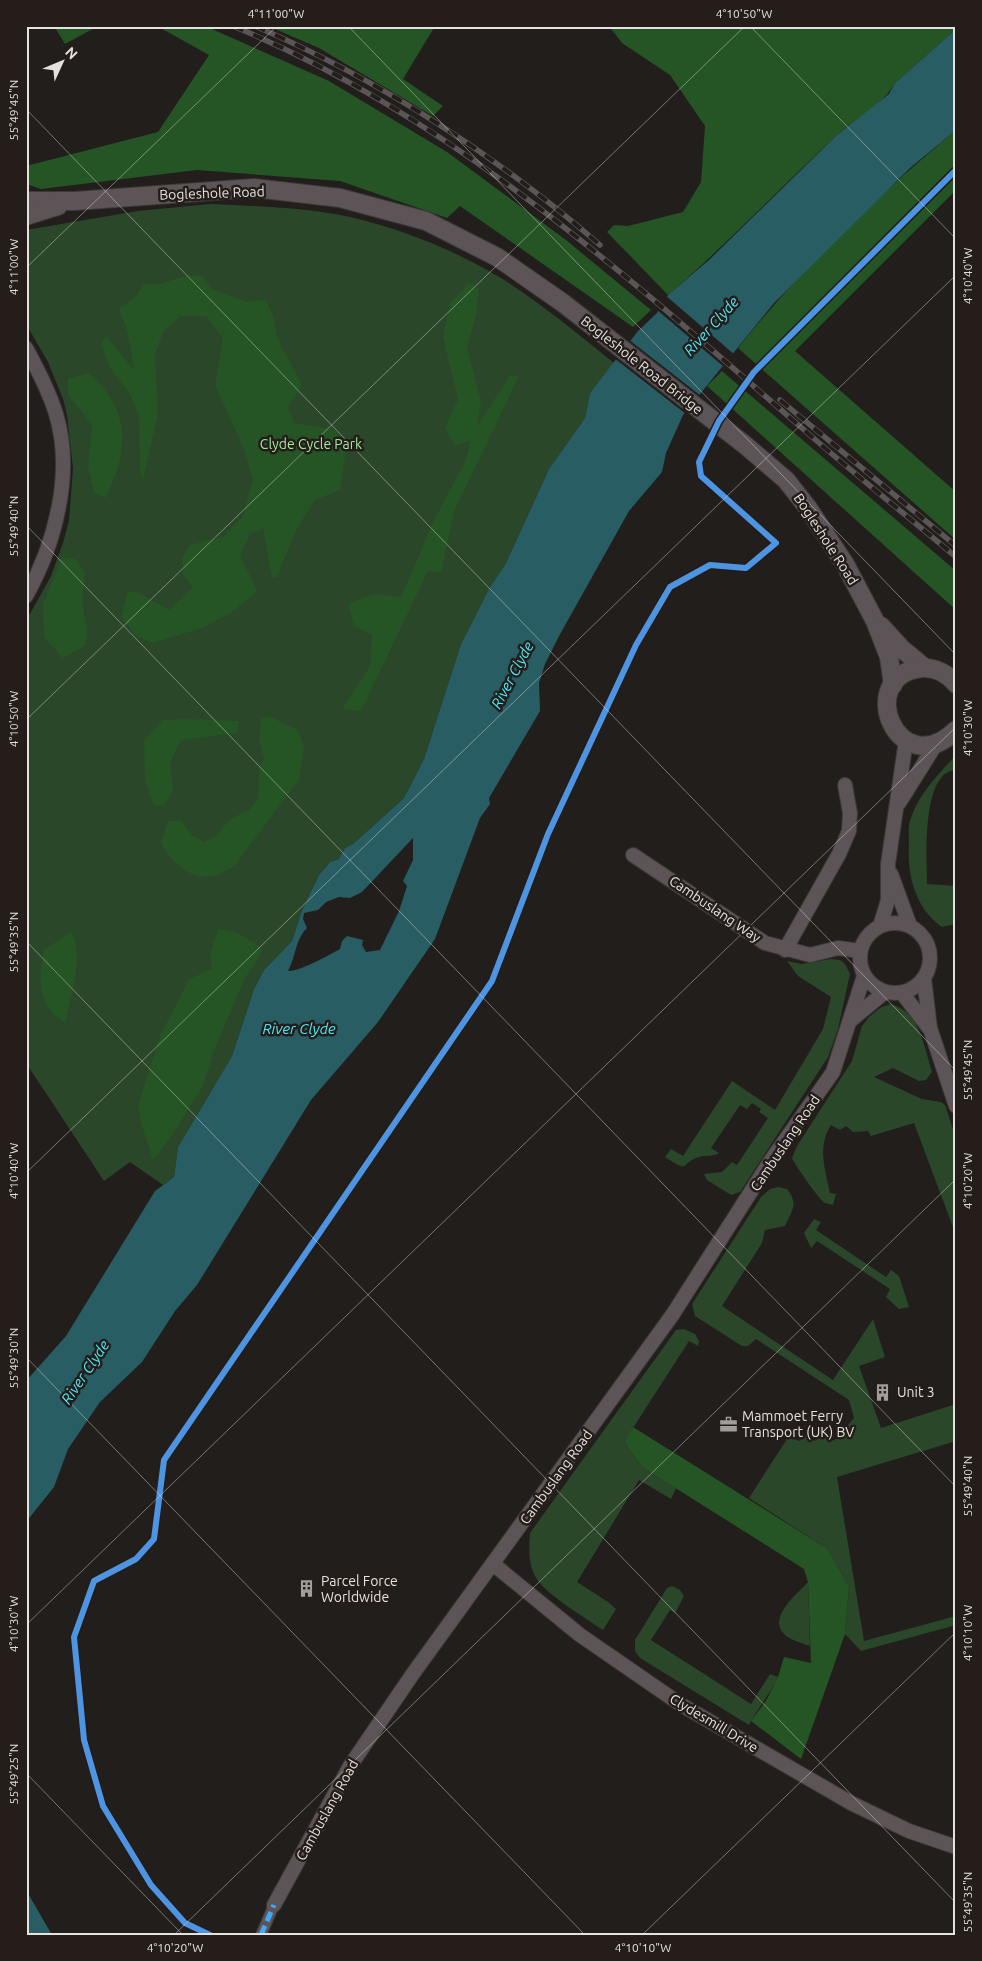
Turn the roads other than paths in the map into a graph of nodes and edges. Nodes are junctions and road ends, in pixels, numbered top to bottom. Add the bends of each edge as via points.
1 (26, 201) edge
2 (75, 201) junction
3 (26, 216) edge
4 (563, 303) joint
5 (26, 348) edge
6 (745, 445) joint
7 (26, 596) edge
8 (875, 621) junction
9 (925, 668) junction
10 (955, 681) edge
11 (893, 685) junction
12 (956, 730) edge
13 (906, 740) junction
14 (936, 744) junction
15 (845, 785) dead end
16 (896, 808) junction
17 (633, 855) dead end
18 (888, 864) junction
19 (880, 926) junction
20 (910, 926) junction
21 (785, 950) junction
22 (860, 951) junction
23 (864, 976) junction
24 (924, 978) junction
25 (885, 992) junction
26 (902, 993) junction
27 (851, 1020) junction
28 (930, 1028) junction
29 (956, 1106) edge
30 (493, 1564) junction
31 (956, 1847) edge
32 (274, 1905) joint
33 (261, 1935) edge

1 - 2 street, Bogleshole Road
2 - 3 street, Bogleshole Road
2 - 4 street, Bogleshole Road via 254,188 340,198 426,221 497,257
4 - 6 street, Bogleshole Road Bridge
5 - 7 street via 57,416 62,462 55,531
6 - 8 street, Bogleshole Road via 786,480 808,508 846,564
8 - 9 street, Bogleshole Road
8 - 11 street, Bogleshole Road via 889,657
9 - 10 street, Bogleshole Road via 935,669
9 - 11 street via 912,670
11 - 13 street via 886,712 890,724
12 - 14 street
13 - 14 street via 920,745
13 - 16 street
14 - 16 street
15 - 21 street via 850,812 848,831 839,854
16 - 18 street
17 - 21 street, Cambuslang Way via 766,943
18 - 19 street via 888,900
18 - 20 street
19 - 20 street via 890,923
19 - 22 street via 867,936
20 - 24 street via 919,932 929,950 928,970
21 - 22 street, Cambuslang Way via 810,954 838,948
22 - 23 street
23 - 25 street
23 - 27 street, Cambuslang Road
24 - 26 street via 911,990
24 - 28 street
25 - 26 street
25 - 27 street
26 - 28 street
27 - 30 street, Cambuslang Road via 833,1072 771,1160 673,1314
28 - 29 street
30 - 31 street, Clydesmill Drive via 580,1635 680,1704 850,1802 909,1831
30 - 32 street, Cambuslang Road via 350,1766
32 - 33 street, Cambuslang Road

